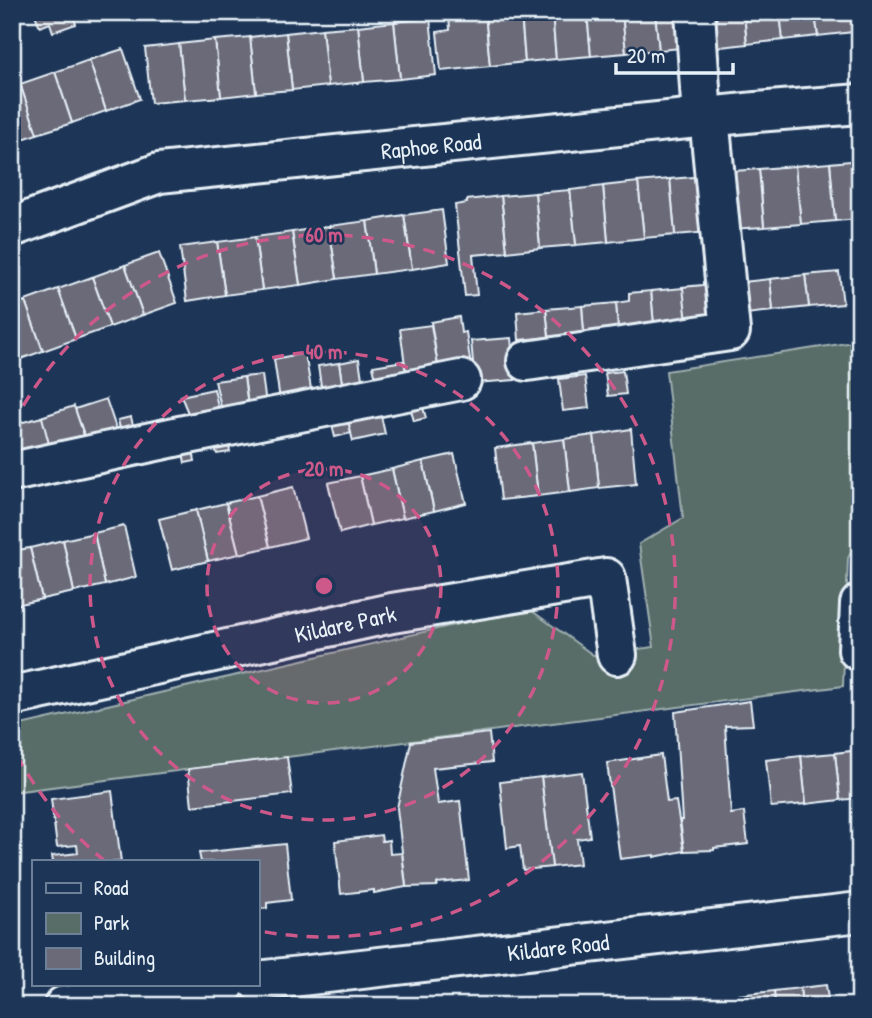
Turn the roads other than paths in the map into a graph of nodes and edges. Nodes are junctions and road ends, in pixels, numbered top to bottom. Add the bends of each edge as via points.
1 (695, 12) edge
2 (860, 104) edge
3 (706, 118) junction
4 (12, 227) edge
5 (527, 361) dead end
6 (461, 380) dead end
7 (12, 472) edge
8 (860, 604) edge
9 (860, 650) edge
10 (617, 655) dead end
11 (12, 696) edge
12 (860, 912) edge
13 (259, 981) edge
14 (217, 986) edge
15 (64, 1006) edge

1 - 3 street
2 - 3 street, Raphoe Road
3 - 4 street, Raphoe Road via 159,173
3 - 5 street via 730,331
6 - 7 street
8 - 9 street
10 - 11 street, Kildare Park via 606,578 392,613
12 - 13 street, Kildare Road
14 - 15 street

